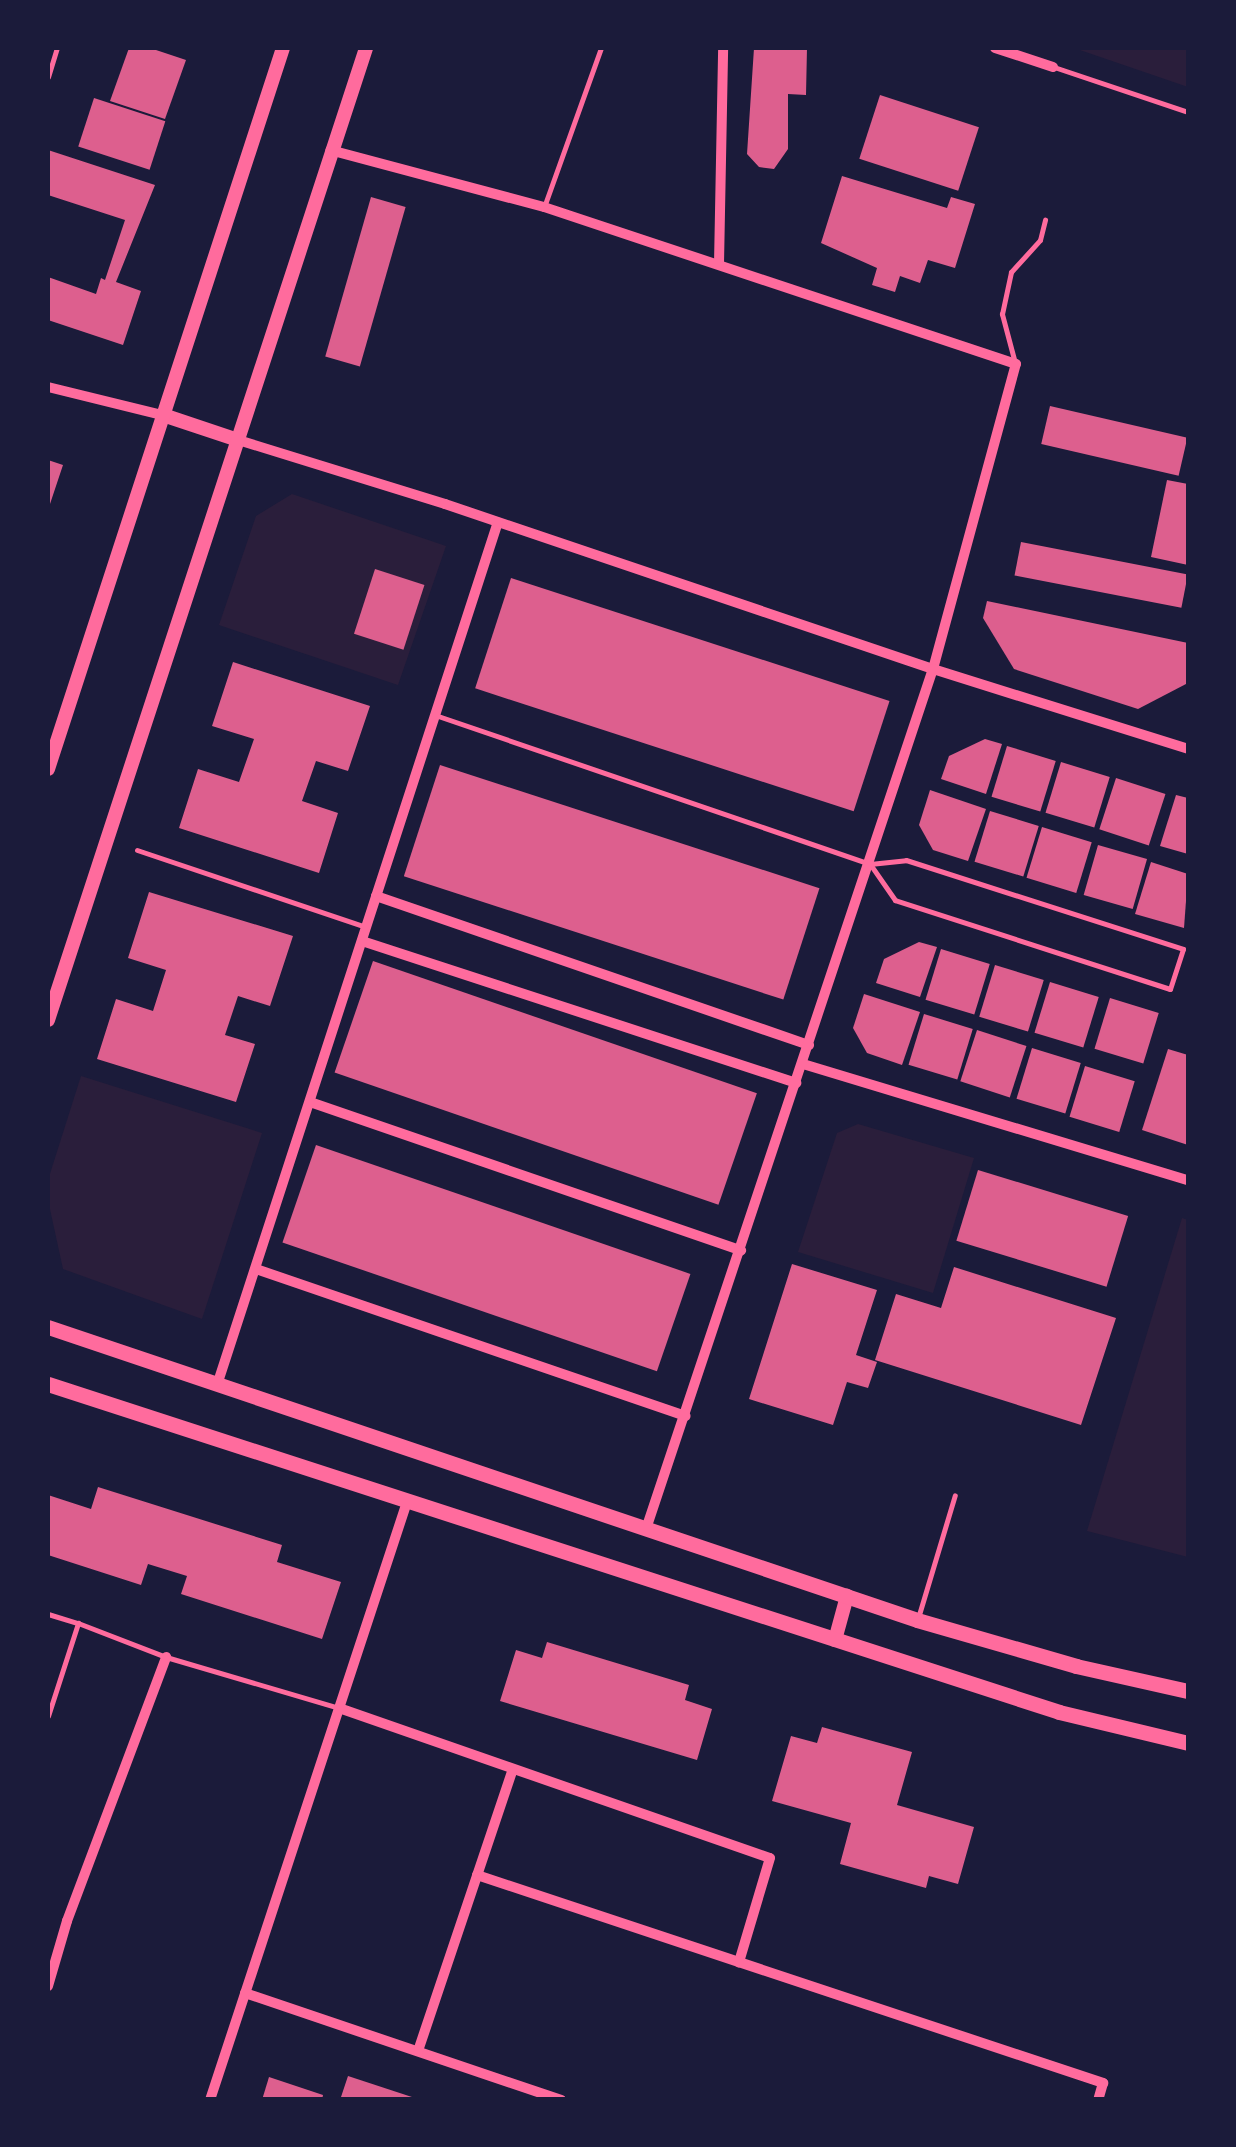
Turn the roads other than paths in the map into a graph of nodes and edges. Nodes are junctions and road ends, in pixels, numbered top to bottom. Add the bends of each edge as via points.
1 (57, 48) edge
2 (283, 48) edge
3 (366, 48) edge
4 (600, 48) edge
5 (722, 48) edge
6 (996, 48) edge
7 (1053, 67) joint
8 (48, 77) edge
9 (1188, 112) edge
10 (330, 150) junction
11 (544, 207) junction
12 (1045, 220) dead end
13 (719, 264) junction
14 (1016, 364) junction
15 (48, 387) edge
16 (166, 416) junction
17 (235, 439) junction
18 (498, 522) junction
19 (934, 669) junction
20 (435, 714) junction
21 (1188, 749) edge
22 (48, 769) edge
23 (137, 850) dead end
24 (870, 864) junction
25 (376, 896) junction
26 (366, 927) junction
27 (362, 941) junction
28 (48, 1020) edge
29 (809, 1045) junction
30 (803, 1064) junction
31 (796, 1084) junction
32 (310, 1102) junction
33 (1188, 1180) edge
34 (741, 1250) junction
35 (256, 1269) junction
36 (48, 1327) edge
37 (218, 1382) junction
38 (48, 1384) edge
39 (686, 1416) junction
40 (955, 1495) dead end
41 (408, 1502) junction
42 (646, 1530) junction
43 (847, 1596) junction
44 (48, 1614) edge
45 (917, 1620) junction
46 (78, 1624) junction
47 (835, 1640) junction
48 (166, 1657) junction
49 (1188, 1691) edge
50 (340, 1708) junction
51 (48, 1716) edge
52 (1188, 1744) edge
53 (512, 1771) junction
54 (476, 1876) junction
55 (739, 1962) junction
56 (48, 1986) edge
57 (245, 1993) junction
58 (418, 2051) junction
59 (557, 2099) edge
60 (210, 2100) edge
61 (1098, 2100) edge

1 - 8 lane
2 - 16 street
3 - 10 street
4 - 11 lane
5 - 13 street
6 - 7 street
7 - 9 lane
10 - 11 street
10 - 17 street
11 - 13 street
12 - 14 lane via 1040,240 1012,272 1002,314
13 - 14 street
14 - 19 street
15 - 16 street
16 - 17 street
16 - 22 street
17 - 18 street
17 - 28 street
18 - 19 street
18 - 20 street
19 - 21 street
19 - 24 street
20 - 24 lane
20 - 25 street
23 - 26 lane
24 - 24 lane via 906,860 1183,949 1170,988 895,900
24 - 29 street
25 - 26 street
25 - 29 street
26 - 27 street
27 - 31 street
27 - 32 street
29 - 30 street
30 - 31 street
30 - 33 street
31 - 34 street
32 - 34 street
32 - 35 street
34 - 39 street
35 - 37 street
35 - 39 street
36 - 37 main road
37 - 42 main road
38 - 41 main road
39 - 42 street
40 - 45 lane
41 - 47 main road
41 - 50 street
42 - 43 main road
43 - 45 main road
43 - 47 street
44 - 46 lane
45 - 49 main road
46 - 48 lane
46 - 51 lane
47 - 52 main road via 1059,1712
48 - 50 lane
48 - 56 street
50 - 53 street
50 - 57 street
53 - 54 street
53 - 55 street via 770,1858
54 - 55 street
54 - 58 street
55 - 61 street via 1103,2082
57 - 58 street
57 - 60 street
58 - 59 street

